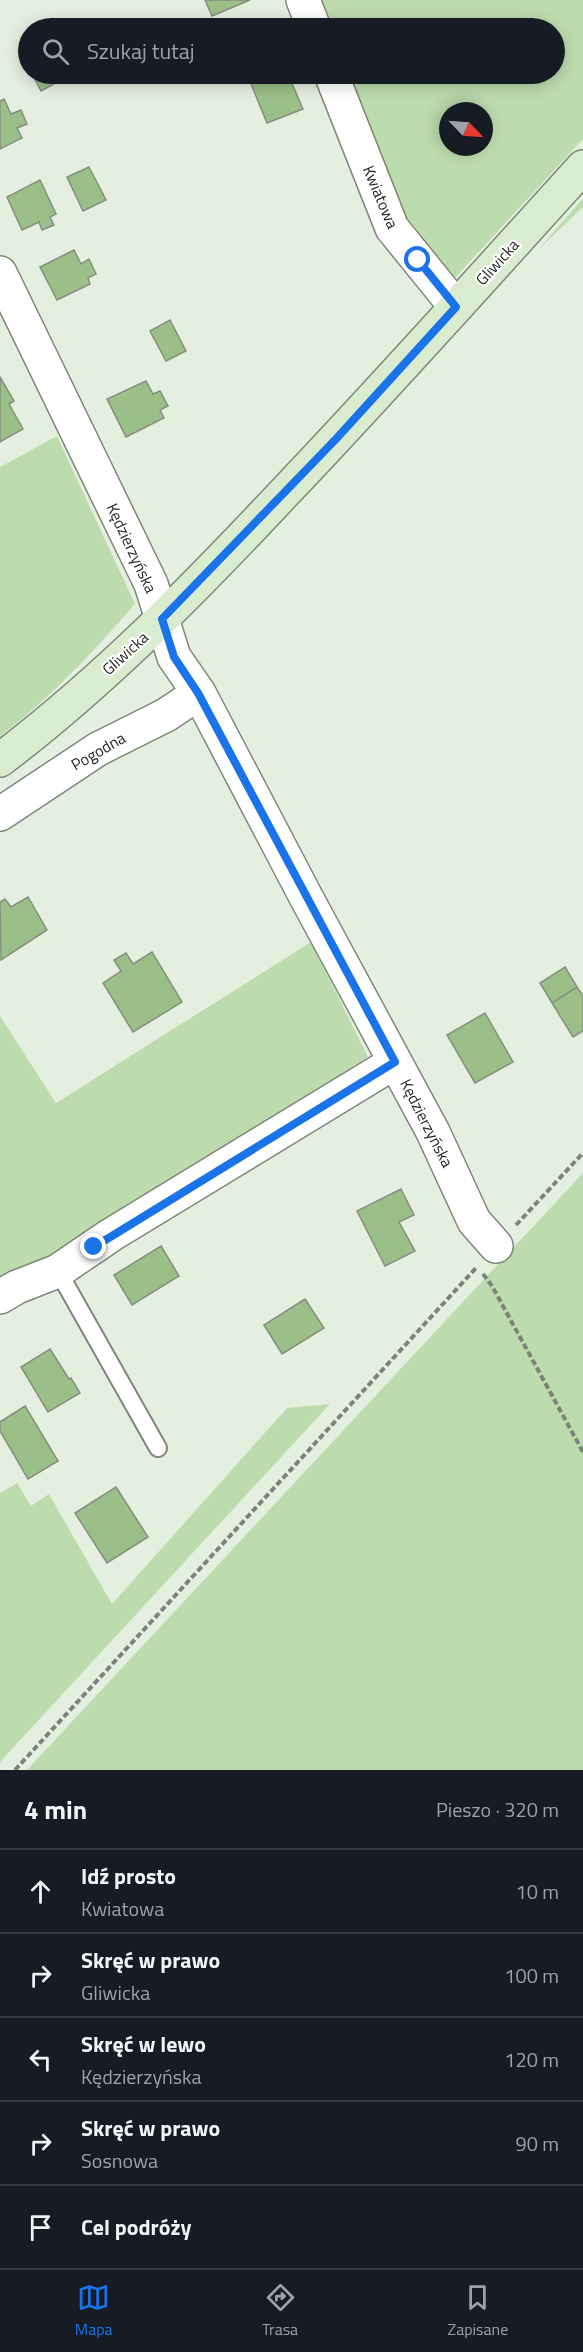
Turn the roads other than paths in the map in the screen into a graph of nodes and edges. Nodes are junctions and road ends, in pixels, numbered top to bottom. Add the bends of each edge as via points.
1 (303, 0) edge
2 (310, 18) edge
3 (335, 84) edge
4 (583, 167) edge
5 (0, 273) edge
6 (456, 307) junction
7 (12, 330) edge
8 (162, 619) junction
9 (198, 693) junction
10 (0, 760) edge
11 (0, 814) edge
12 (395, 1062) junction
13 (496, 1246) road end
14 (58, 1271) junction
15 (0, 1297) edge
16 (158, 1448) dead end

1 - 2 street
3 - 6 street, Kwiatowa via 392,228
4 - 6 main road, Gliwicka
5 - 7 street, Kędzierzyńska
6 - 8 main road, Gliwicka via 336,439
7 - 8 street, Kędzierzyńska via 151,584
8 - 9 street, Kędzierzyńska via 174,657
8 - 10 main road, Gliwicka
9 - 11 street, Pogodna via 98,749
9 - 12 street, Kędzierzyńska
12 - 13 street, Kędzierzyńska via 474,1221
12 - 14 street
14 - 15 street
14 - 16 lane

